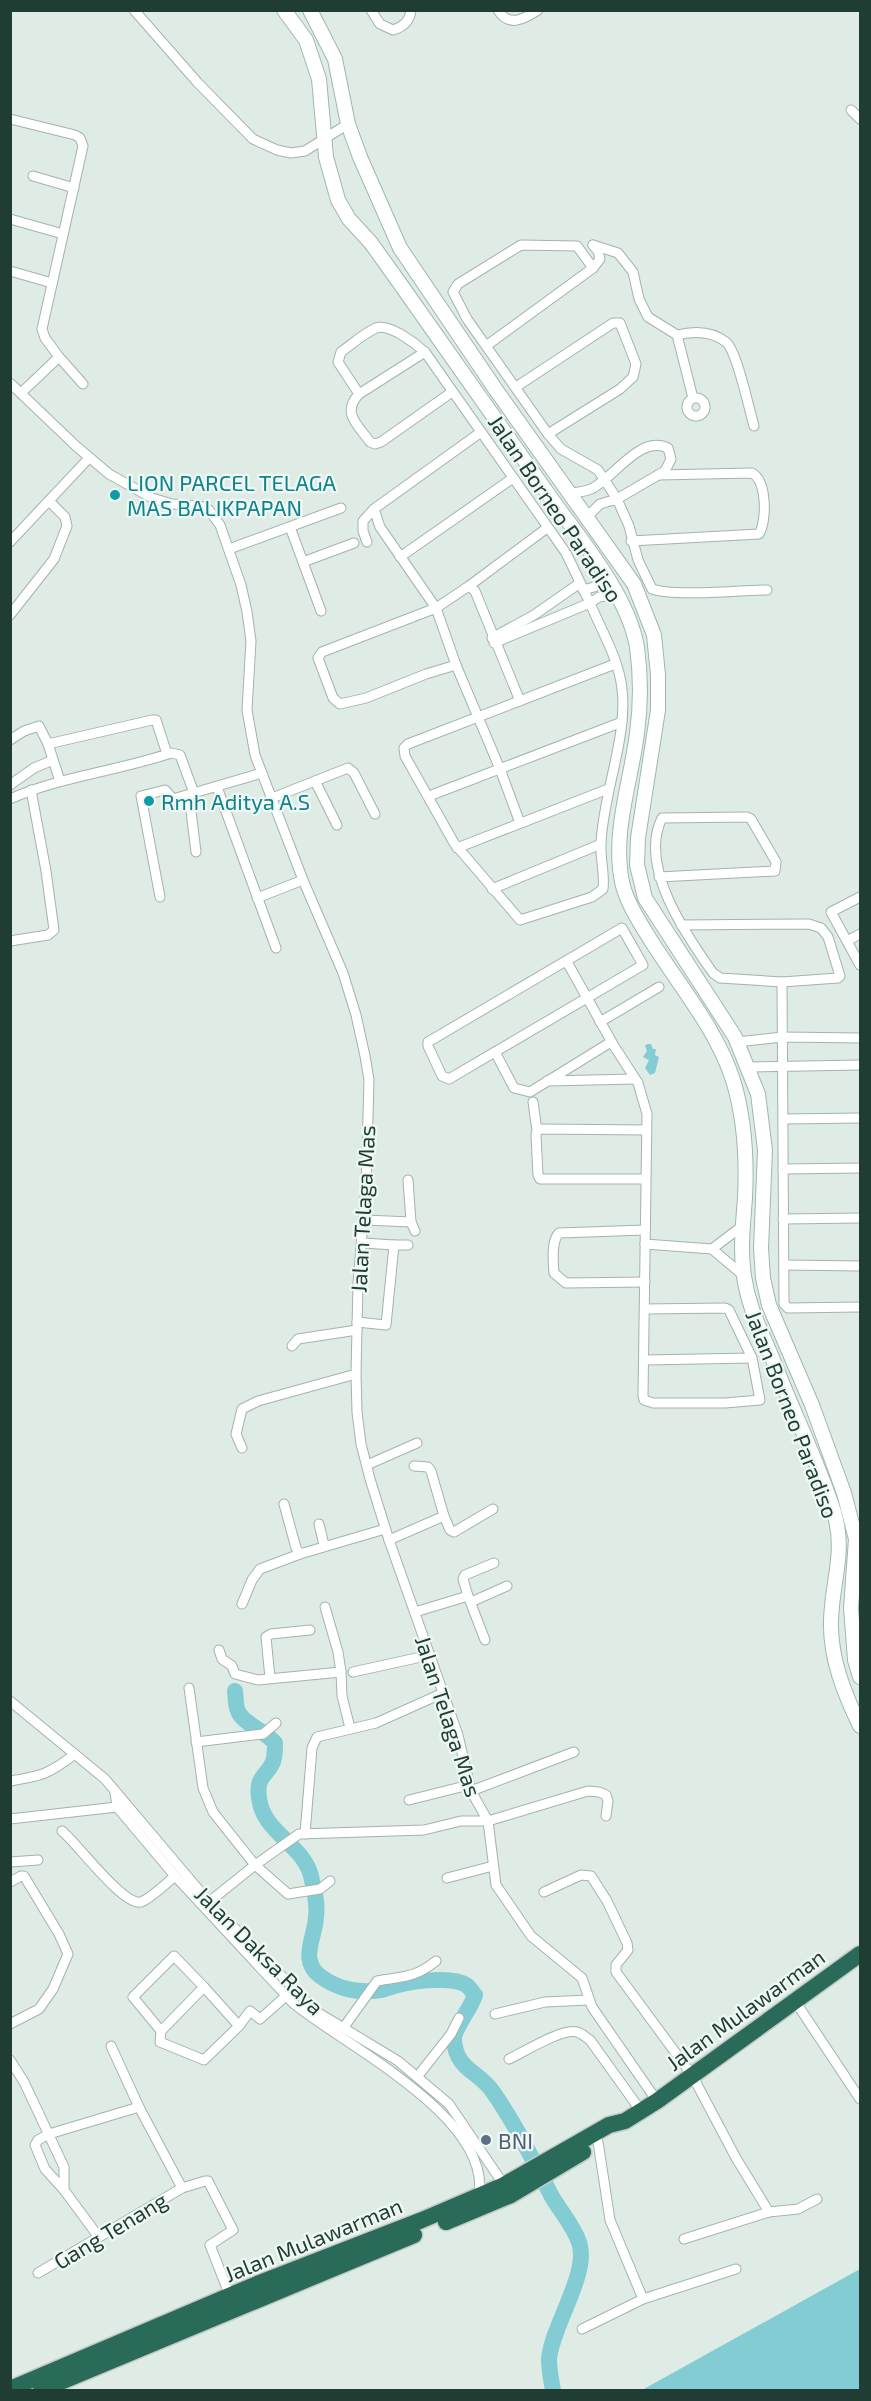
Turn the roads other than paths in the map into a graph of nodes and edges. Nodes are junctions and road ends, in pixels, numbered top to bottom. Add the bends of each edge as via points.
1 (134, 10) edge
2 (284, 10) edge
3 (310, 10) edge
4 (371, 10) edge
5 (411, 10) edge
6 (498, 10) edge
7 (538, 10) edge
8 (851, 110) dead end
9 (10, 119) edge
10 (861, 119) edge
11 (348, 124) junction
12 (323, 138) junction
13 (33, 177) dead end
14 (74, 188) junction
15 (10, 219) edge
16 (392, 231) junction
17 (63, 234) junction
18 (371, 243) junction
19 (593, 245) junction
20 (577, 246) junction
21 (593, 268) junction
22 (10, 271) edge
23 (51, 283) junction
24 (677, 335) junction
25 (486, 345) junction
26 (424, 352) junction
27 (59, 357) junction
28 (10, 383) edge
29 (83, 384) dead end
30 (516, 387) junction
31 (453, 392) junction
32 (21, 393) junction
33 (359, 394) junction
34 (693, 398) dead end
35 (754, 426) dead end
36 (481, 432) junction
37 (548, 434) junction
38 (541, 454) junction
39 (89, 458) junction
40 (527, 463) junction
41 (658, 475) junction
42 (513, 478) junction
43 (604, 478) junction
44 (589, 490) junction
45 (568, 494) junction
46 (617, 499) junction
47 (49, 501) junction
48 (600, 504) junction
49 (342, 508) dead end
50 (374, 509) junction
51 (585, 519) junction
52 (290, 527) junction
53 (547, 528) junction
54 (632, 541) junction
55 (10, 542) edge
56 (367, 542) dead end
57 (354, 543) dead end
58 (229, 549) junction
59 (400, 557) junction
60 (303, 562) junction
61 (606, 577) junction
62 (469, 586) junction
63 (582, 586) junction
64 (767, 590) dead end
65 (618, 594) junction
66 (590, 603) junction
67 (436, 608) junction
68 (321, 611) dead end
69 (10, 615) edge
70 (493, 641) junction
71 (615, 664) junction
72 (456, 665) junction
73 (520, 702) junction
74 (479, 717) junction
75 (622, 723) junction
76 (637, 735) junction
77 (655, 736) junction
78 (10, 740) edge
79 (48, 744) junction
80 (167, 754) junction
81 (53, 760) junction
82 (500, 769) junction
83 (262, 773) junction
84 (60, 781) junction
85 (315, 781) junction
86 (10, 785) edge
87 (217, 786) junction
88 (608, 789) junction
89 (31, 790) junction
90 (191, 794) junction
91 (429, 796) junction
92 (272, 798) junction
93 (10, 799) edge
94 (375, 814) dead end
95 (520, 823) junction
96 (337, 825) dead end
97 (601, 844) junction
98 (457, 848) junction
99 (196, 852) dead end
100 (659, 877) junction
101 (303, 880) junction
102 (492, 889) junction
103 (160, 897) dead end
104 (861, 897) edge
105 (257, 898) junction
106 (681, 925) junction
107 (10, 930) edge
108 (861, 934) edge
109 (11, 941) edge
110 (847, 941) junction
111 (276, 948) dead end
112 (567, 962) junction
113 (861, 965) edge
114 (782, 982) junction
115 (659, 987) dead end
116 (587, 999) junction
117 (600, 1022) junction
118 (782, 1037) junction
119 (861, 1038) edge
120 (611, 1042) junction
121 (737, 1042) junction
122 (495, 1052) junction
123 (861, 1065) edge
124 (783, 1066) junction
125 (748, 1067) junction
126 (635, 1079) junction
127 (547, 1081) junction
128 (534, 1102) dead end
129 (760, 1110) junction
130 (741, 1115) junction
131 (861, 1118) edge
132 (783, 1119) junction
133 (646, 1130) junction
134 (537, 1131) junction
135 (861, 1168) edge
136 (783, 1170) junction
137 (645, 1179) junction
138 (408, 1180) dead end
139 (861, 1218) edge
140 (783, 1219) junction
141 (364, 1220) junction
142 (741, 1227) junction
143 (645, 1230) junction
144 (363, 1243) junction
145 (645, 1244) junction
146 (394, 1245) junction
147 (408, 1245) dead end
148 (712, 1249) junction
149 (784, 1265) junction
150 (861, 1266) edge
151 (744, 1275) junction
152 (645, 1282) junction
153 (861, 1307) edge
154 (645, 1309) junction
155 (357, 1326) junction
156 (292, 1346) dead end
157 (752, 1358) junction
158 (645, 1360) junction
159 (356, 1374) junction
160 (417, 1443) dead end
161 (242, 1448) dead end
162 (367, 1464) junction
163 (414, 1466) dead end
164 (284, 1504) dead end
165 (493, 1509) dead end
166 (444, 1516) junction
167 (319, 1524) dead end
168 (385, 1529) junction
169 (389, 1540) junction
170 (324, 1545) junction
171 (300, 1554) junction
172 (494, 1563) dead end
173 (507, 1586) dead end
174 (469, 1599) junction
175 (242, 1604) dead end
176 (325, 1607) dead end
177 (415, 1612) junction
178 (310, 1630) dead end
179 (485, 1640) dead end
180 (219, 1650) dead end
181 (430, 1655) junction
182 (342, 1672) junction
183 (353, 1672) dead end
184 (861, 1677) edge
185 (270, 1678) junction
186 (189, 1688) dead end
187 (444, 1693) junction
188 (10, 1701) edge
189 (275, 1725) dead end
190 (861, 1726) edge
191 (350, 1728) junction
192 (196, 1742) junction
193 (574, 1752) dead end
194 (75, 1754) junction
195 (10, 1781) edge
196 (470, 1788) junction
197 (409, 1800) dead end
198 (120, 1806) junction
199 (606, 1816) dead end
200 (10, 1819) edge
201 (488, 1821) junction
202 (62, 1831) dead end
203 (302, 1834) junction
204 (38, 1860) dead end
205 (10, 1862) edge
206 (255, 1865) junction
207 (493, 1866) junction
208 (175, 1876) junction
209 (447, 1878) dead end
210 (330, 1881) dead end
211 (10, 1882) edge
212 (544, 1892) dead end
213 (209, 1902) junction
214 (861, 1953) edge
215 (436, 1961) dead end
216 (204, 1987) junction
217 (286, 1996) junction
218 (589, 2000) junction
219 (795, 2001) junction
220 (495, 2014) dead end
221 (459, 2018) dead end
222 (10, 2024) edge
223 (239, 2026) junction
224 (344, 2027) junction
225 (161, 2031) junction
226 (111, 2046) dead end
227 (509, 2059) dead end
228 (10, 2060) edge
229 (692, 2075) junction
230 (417, 2078) junction
231 (861, 2099) edge
232 (657, 2101) junction
233 (140, 2107) junction
234 (641, 2111) junction
235 (626, 2121) junction
236 (49, 2134) junction
237 (598, 2142) junction
238 (473, 2146) junction
239 (479, 2157) junction
240 (561, 2159) junction
241 (533, 2176) junction
242 (504, 2185) junction
243 (182, 2188) junction
244 (64, 2190) junction
245 (479, 2196) junction
246 (817, 2199) dead end
247 (769, 2212) junction
248 (98, 2236) junction
249 (684, 2240) dead end
250 (736, 2268) dead end
251 (38, 2273) dead end
252 (231, 2296) junction
253 (644, 2300) junction
254 (582, 2329) dead end
255 (10, 2389) edge
256 (42, 2390) edge

1 - 12 street via 252,140 291,153 305,151
2 - 12 street, Jalan Borneo Paradiso via 306,40 319,79
3 - 11 street, Jalan Borneo Paradiso via 335,59
4 - 5 street via 380,24 393,30 401,27
6 - 7 street via 503,18 513,22
8 - 10 street
9 - 14 street via 81,138 83,146
11 - 12 street
11 - 16 street, Jalan Borneo Paradiso
12 - 18 street, Jalan Borneo Paradiso via 338,200
13 - 14 street
14 - 17 street
15 - 17 street
16 - 18 street
16 - 38 street, Jalan Borneo Paradiso
17 - 23 street
18 - 40 street, Jalan Borneo Paradiso
19 - 20 street
19 - 21 street via 600,259
19 - 24 street via 618,253 633,272 648,317
20 - 21 street
20 - 25 street via 521,245 458,284 453,292 457,301
21 - 25 street
22 - 23 street
23 - 27 street via 42,334
24 - 34 street
24 - 35 street via 701,332 727,343 736,360
25 - 30 street
26 - 31 street
26 - 33 street
26 - 33 street via 389,329 375,328 338,357
27 - 29 street
27 - 32 street
28 - 32 street, Jalan Telaga Mas
30 - 37 street
30 - 37 street via 613,323 620,323 636,364 633,377
31 - 33 street via 375,444 350,411 350,404
31 - 36 street
32 - 39 street, Jalan Telaga Mas
36 - 42 street
36 - 50 street
37 - 43 street via 561,449 598,470
38 - 40 street
38 - 45 street, Jalan Borneo Paradiso
39 - 47 street
39 - 58 street, Jalan Telaga Mas via 152,498 209,510
40 - 61 street, Jalan Borneo Paradiso
41 - 43 street via 671,459 668,448 659,444 648,446
41 - 46 street
41 - 54 street via 752,473 762,484 764,527 759,534
42 - 53 street
42 - 59 street
43 - 44 street
43 - 46 street
44 - 45 street
44 - 48 street via 596,494
45 - 51 street, Jalan Borneo Paradiso
46 - 48 street
46 - 54 street
47 - 55 street
47 - 69 street via 65,517 67,526 54,559
48 - 51 street
49 - 52 street
50 - 56 street via 363,521
50 - 59 street via 380,527
51 - 77 street, Jalan Borneo Paradiso via 634,584 654,635 658,675
52 - 58 street
52 - 60 street
53 - 62 street
53 - 63 street via 566,553
54 - 64 street via 652,589
57 - 60 street
58 - 83 street, Jalan Telaga Mas via 247,612 251,641 247,710
59 - 67 street
60 - 68 street
61 - 63 street via 594,587
61 - 65 street, Jalan Borneo Paradiso
62 - 67 street
62 - 70 street via 478,598
63 - 66 street
63 - 70 street
65 - 66 street
65 - 76 street, Jalan Borneo Paradiso via 636,643 641,688
66 - 70 street
66 - 71 street
67 - 72 street
67 - 72 street via 322,652 318,658 320,666 333,698 340,704
70 - 73 street
71 - 73 street
71 - 75 street via 623,691
72 - 74 street
73 - 74 street
74 - 82 street
74 - 91 street via 404,748
75 - 82 street
75 - 88 street
76 - 77 street
76 - 130 street, Jalan Borneo Paradiso via 623,813 621,880 634,913 722,1051
77 - 121 street, Jalan Borneo Paradiso via 638,838 641,884 645,898
78 - 79 street via 39,726
79 - 80 street via 156,720
79 - 81 street
80 - 84 street
80 - 90 street via 180,755
81 - 84 street
81 - 86 street
82 - 91 street
82 - 95 street
83 - 87 street
83 - 92 street, Jalan Telaga Mas
84 - 89 street
85 - 92 street
85 - 94 street via 346,768 351,770
85 - 96 street
87 - 90 street
87 - 105 street
88 - 95 street
88 - 97 street
89 - 93 street
89 - 109 street via 54,930 48,935
90 - 99 street
90 - 103 street via 172,799 165,790 141,796
91 - 98 street
92 - 101 street, Jalan Telaga Mas
95 - 98 street
97 - 102 street
97 - 102 street via 603,889 592,897 520,920
98 - 102 street
100 - 100 street via 775,871 777,867 755,822 747,817 662,818 657,837
100 - 106 street
101 - 105 street
101 - 141 street, Jalan Telaga Mas via 343,973 365,1056 369,1080
104 - 110 street via 831,912
105 - 111 street
106 - 114 street via 720,978
106 - 114 street via 809,924 821,928 828,937 840,976
107 - 109 street
108 - 110 street
110 - 113 street
112 - 116 street
112 - 116 street via 622,928 643,965
112 - 122 street via 428,1044 446,1079
114 - 118 street
115 - 117 street
116 - 117 street
116 - 122 street
117 - 120 street
118 - 119 street
118 - 121 street
118 - 124 street
120 - 126 street
120 - 127 street
121 - 125 street, Jalan Borneo Paradiso
122 - 127 street via 519,1091 530,1092
123 - 124 street
124 - 125 street
124 - 132 street
125 - 129 street, Jalan Borneo Paradiso
126 - 127 street
126 - 133 street via 644,1103
128 - 134 street
129 - 130 street
129 - 184 street, Jalan Borneo Paradiso via 765,1149 763,1278 769,1305 844,1493 856,1539 851,1608 855,1660
130 - 142 street, Jalan Borneo Paradiso via 745,1134 745,1200
131 - 132 street
132 - 136 street
133 - 134 street
133 - 137 street
134 - 137 street via 540,1179
135 - 136 street
136 - 140 street
137 - 143 street
138 - 141 street via 413,1227
139 - 140 street
140 - 149 street
141 - 144 street, Jalan Telaga Mas
142 - 148 street
142 - 151 street, Jalan Borneo Paradiso
143 - 145 street
143 - 152 street via 559,1233 555,1237 553,1263 554,1273 566,1283
144 - 146 street
144 - 155 street, Jalan Telaga Mas
145 - 148 street
145 - 152 street
146 - 147 street
146 - 155 street via 386,1328
148 - 151 street
149 - 150 street
149 - 153 street via 784,1300 788,1308
151 - 190 street, Jalan Borneo Paradiso via 752,1314 835,1515 841,1545 832,1599 831,1641 840,1680
152 - 154 street
154 - 157 street via 726,1308 732,1313
154 - 158 street
155 - 156 street via 298,1339
155 - 159 street, Jalan Telaga Mas
157 - 158 street
157 - 158 street via 760,1400 726,1403 648,1402 643,1396
159 - 161 street via 242,1409 236,1434
159 - 162 street, Jalan Telaga Mas via 357,1412
160 - 162 street
162 - 168 street, Jalan Telaga Mas
163 - 166 street via 431,1471
164 - 171 street
165 - 166 street via 454,1532
166 - 169 street
167 - 170 street
168 - 169 street, Jalan Telaga Mas
168 - 170 street
169 - 177 street, Jalan Telaga Mas
170 - 171 street
171 - 175 street via 256,1573
172 - 174 street via 465,1575
173 - 174 street
174 - 177 street
174 - 179 street
176 - 182 street
177 - 181 street, Jalan Telaga Mas
178 - 185 street via 271,1634 266,1638
180 - 185 street via 222,1659 234,1667 235,1674 258,1680
181 - 183 street
181 - 187 street, Jalan Telaga Mas
182 - 185 street
182 - 191 street via 342,1696
186 - 192 street
187 - 191 street via 376,1723
187 - 196 street, Jalan Telaga Mas
188 - 194 street
189 - 192 street via 263,1734
191 - 203 street via 314,1741
192 - 206 street via 203,1788 213,1812
193 - 196 street
194 - 195 street via 42,1776
194 - 198 street via 105,1779
196 - 197 street
196 - 201 street, Jalan Telaga Mas
198 - 200 street
198 - 208 street, Jalan Daksa Raya
198 - 213 street, Jalan Daksa Raya
199 - 201 street via 606,1795 588,1791
201 - 203 street via 461,1821 424,1830
201 - 207 street, Jalan Telaga Mas
202 - 208 street via 111,1883 134,1901 143,1901
203 - 206 street
204 - 205 street
206 - 210 street via 288,1894 320,1889
206 - 213 street
207 - 209 street
207 - 218 street, Jalan Telaga Mas via 496,1885 531,1936 582,1978
208 - 217 street, Jalan Daksa Raya
211 - 222 street via 24,1876 68,1954 39,2009
212 - 229 street via 581,1875 591,1876 627,1943 628,1950 615,1965 616,1972
213 - 224 street, Jalan Daksa Raya via 317,2012
214 - 219 highway, Jalan Mulawarman
215 - 224 street via 410,1976 376,1981
216 - 223 street
216 - 225 street
216 - 225 street via 174,1956 132,1996
217 - 223 street via 260,2019 250,2011
217 - 238 street, Jalan Daksa Raya via 404,2081
218 - 220 street via 545,2002
218 - 232 street, Jalan Telaga Mas
219 - 229 highway, Jalan Mulawarman
219 - 231 street
221 - 230 street via 452,2034
223 - 225 street via 204,2060 160,2042
224 - 230 street, Jalan Daksa Raya via 398,2061
226 - 233 street, Gang Tenang
227 - 234 street via 557,2035 579,2032 590,2040
228 - 236 street
229 - 232 highway, Jalan Mulawarman
229 - 247 street
230 - 238 street, Jalan Daksa Raya via 449,2104
232 - 234 highway, Jalan Mulawarman
233 - 236 street
233 - 243 street, Gang Tenang
234 - 235 highway, Jalan Mulawarman
235 - 237 highway, Jalan Mulawarman
235 - 240 highway, Jalan Mulawarman via 609,2125
236 - 244 street via 64,2167
236 - 244 street via 35,2145 45,2169
237 - 240 highway, Jalan Mulawarman
237 - 253 street via 610,2220
238 - 239 street, Jalan Daksa Raya
239 - 242 street, Jalan Daksa Raya
239 - 245 street, Jalan Daksa Raya
240 - 241 highway, Jalan Mulawarman
241 - 242 highway, Jalan Mulawarman
241 - 256 highway, Jalan Mulawarman via 490,2204
242 - 245 highway, Jalan Mulawarman
243 - 248 street, Gang Tenang
243 - 252 street, Gang Tenang via 208,2181 233,2230 210,2245
244 - 248 street
245 - 252 highway, Jalan Mulawarman
246 - 247 street via 798,2209
247 - 249 street
248 - 251 street, Gang Tenang
250 - 253 street
252 - 255 highway, Jalan Mulawarman
253 - 254 street

